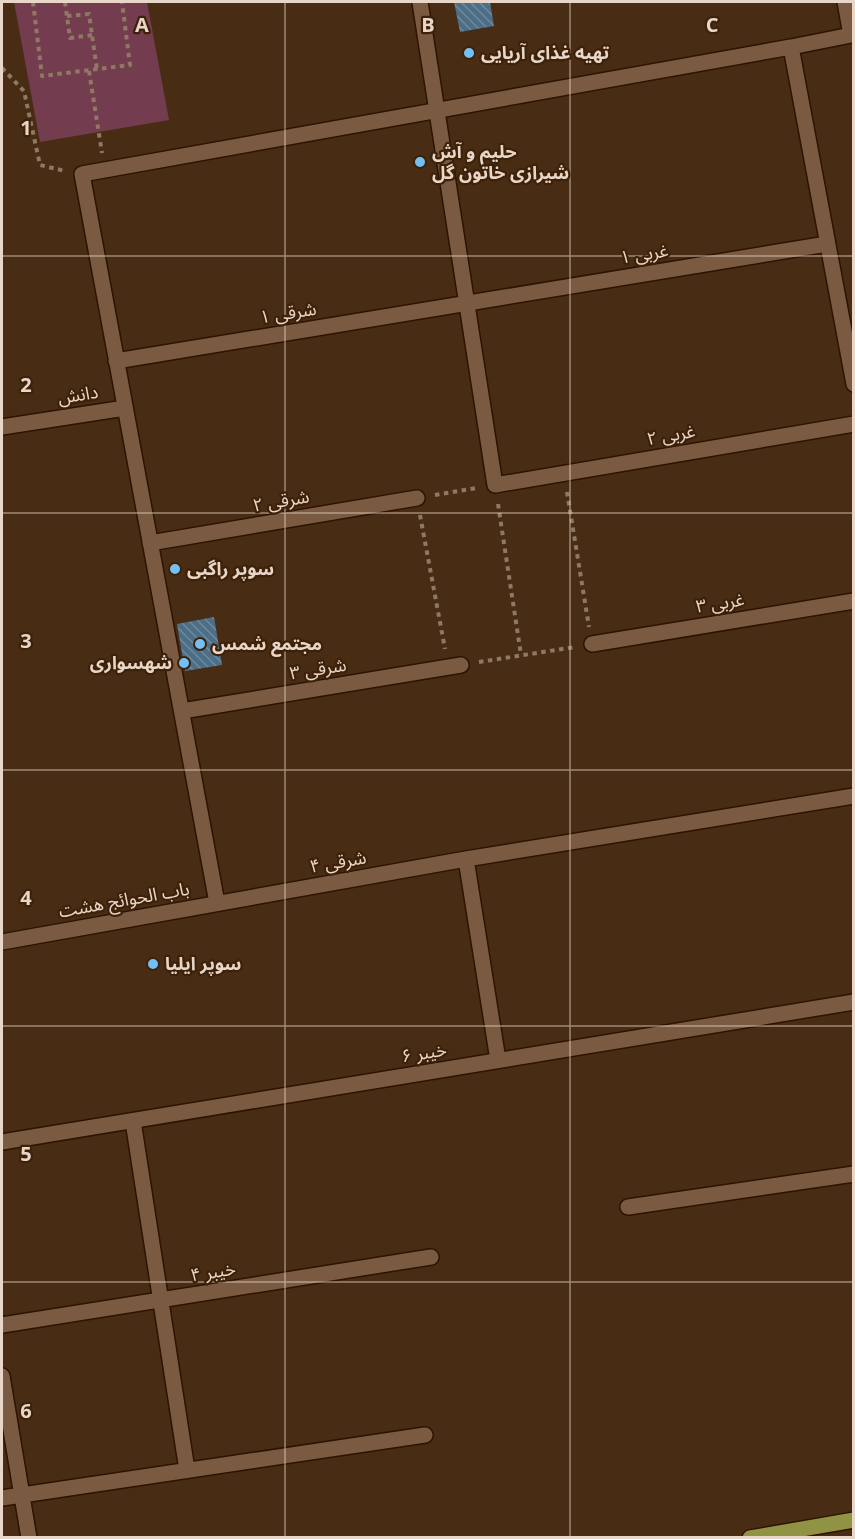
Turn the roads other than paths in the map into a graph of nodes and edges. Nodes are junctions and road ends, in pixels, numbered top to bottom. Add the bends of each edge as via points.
1 (420, 2) edge
2 (845, 2) edge
3 (791, 46) junction
4 (436, 110) junction
5 (827, 244) junction
6 (467, 303) junction
7 (116, 361) junction
8 (854, 384) edge
9 (125, 408) junction
10 (854, 424) edge
11 (2, 427) edge
12 (417, 498) road end
13 (150, 543) junction
14 (854, 601) edge
15 (592, 644) road end
16 (455, 666) road end
17 (182, 711) junction
18 (854, 795) edge
19 (466, 859) junction
20 (217, 903) junction
21 (2, 942) edge
22 (854, 1002) edge
23 (498, 1060) junction
24 (133, 1121) junction
25 (2, 1142) edge
26 (854, 1174) edge
27 (628, 1207) dead end
28 (431, 1257) dead end
29 (160, 1300) junction
30 (2, 1325) edge
31 (2, 1376) edge
32 (425, 1436) dead end
33 (186, 1470) junction
34 (22, 1494) junction
35 (2, 1498) edge
36 (854, 1520) edge
37 (769, 1536) edge
38 (30, 1538) edge
39 (750, 1538) edge

1 - 4 street
2 - 3 street via 851,35
3 - 4 street
3 - 5 street
4 - 6 street
4 - 7 street via 82,174
5 - 6 street, ۱ غربی
5 - 8 street
6 - 7 street, ۱ شرقی
6 - 10 street, ۲ غربی via 495,485
7 - 9 street
9 - 11 street, دانش
9 - 13 street
12 - 13 street, ۲ شرقی
13 - 17 street
14 - 15 street, ۳ غربی
16 - 17 street, ۳ شرقی
17 - 20 street
18 - 19 street, ۴ شرقی
19 - 20 street, ۴ شرقی
19 - 23 street
20 - 21 street, باب الحوائج هشت
22 - 23 street, خیبر ۶
23 - 24 street, خیبر ۶
24 - 25 street, خیبر ۶
24 - 29 street
26 - 27 street
28 - 29 street, خیبر ۴
29 - 30 street, خیبر ۴
29 - 33 street
31 - 34 street
32 - 33 street
33 - 34 street
34 - 35 street
34 - 38 street
36 - 37 main road
37 - 39 main road

